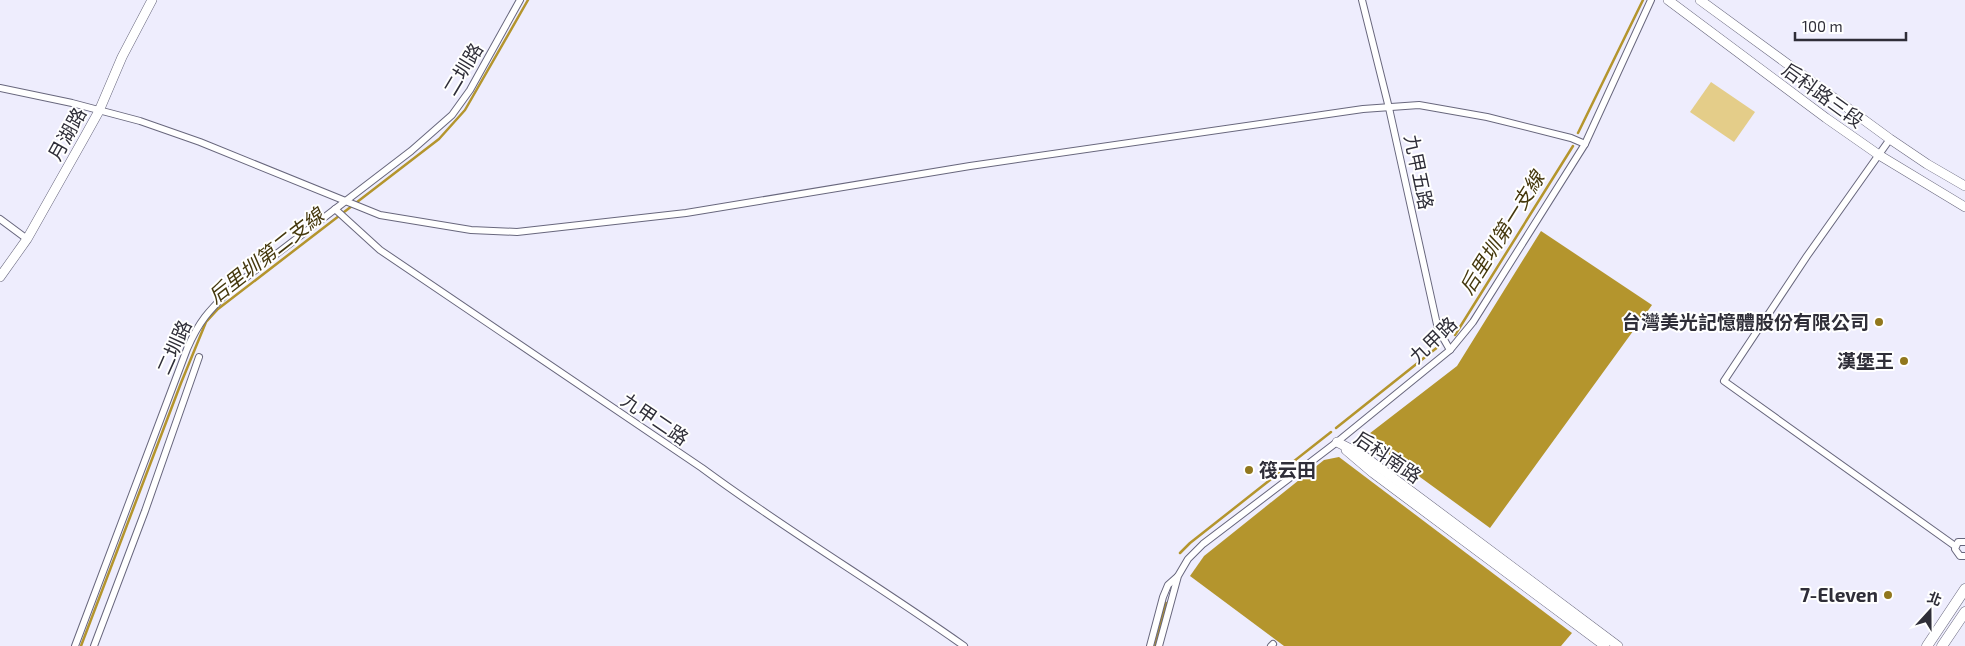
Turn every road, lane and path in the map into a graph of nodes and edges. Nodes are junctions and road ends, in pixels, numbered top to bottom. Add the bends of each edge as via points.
1 (152, 0) edge
2 (520, 0) edge
3 (1362, 0) edge
4 (1652, 0) edge
5 (1668, 0) edge
6 (1700, 0) edge
7 (0, 88) edge
8 (1389, 108) junction
9 (99, 111) junction
10 (1890, 139) junction
11 (1585, 144) junction
12 (1880, 155) junction
13 (1965, 186) edge
14 (346, 202) junction
15 (1965, 206) edge
16 (335, 209) junction
17 (0, 219) edge
18 (27, 239) junction
19 (0, 277) edge
20 (1450, 350) junction
21 (199, 357) dead end
22 (1337, 442) junction
23 (1965, 542) edge
24 (1955, 546) junction
25 (1965, 556) edge
26 (1178, 576) junction
27 (1965, 590) edge
28 (1965, 612) edge
29 (1588, 629) junction
30 (76, 646) edge
31 (94, 646) edge
32 (964, 646) edge
33 (1150, 646) edge
34 (1159, 646) edge
35 (1605, 646) edge
36 (1618, 646) edge
37 (1927, 646) edge
38 (1942, 646) edge

1 - 9 street, 月湖路 via 122,57
2 - 14 street, 二圳路 via 470,90 452,115
3 - 8 street, 九甲五路
4 - 11 street, 九甲路
5 - 12 street, 后科路三段
6 - 10 street, 后科路三段
7 - 9 street
8 - 11 street via 1419,105 1487,117
8 - 14 street via 1314,115 970,166 686,213 517,232 471,230 413,221 380,215
8 - 20 street, 九甲五路 via 1438,329
9 - 14 street via 200,142
9 - 18 street, 月湖路
10 - 12 street
10 - 13 street, 后科路三段
11 - 20 street, 九甲路 via 1473,322
12 - 15 street, 后科路三段
12 - 24 street via 1807,256 1724,381
14 - 16 street, 二圳路
16 - 30 street, 二圳路 via 232,288 206,313 195,331
16 - 32 street, 九甲二路 via 380,250
17 - 18 street
18 - 19 street, 月湖路
20 - 22 street, 九甲路
21 - 31 street
22 - 26 street, 九甲路 via 1203,544 1188,559
22 - 29 street, 后科南路 via 1373,473
23 - 24 street via 1960,541
24 - 25 street via 1957,554
26 - 33 street, 九甲路 via 1168,585
26 - 34 street, 九甲路
27 - 37 main road
28 - 38 main road
29 - 35 street, 后科南路
29 - 36 street, 后科南路

